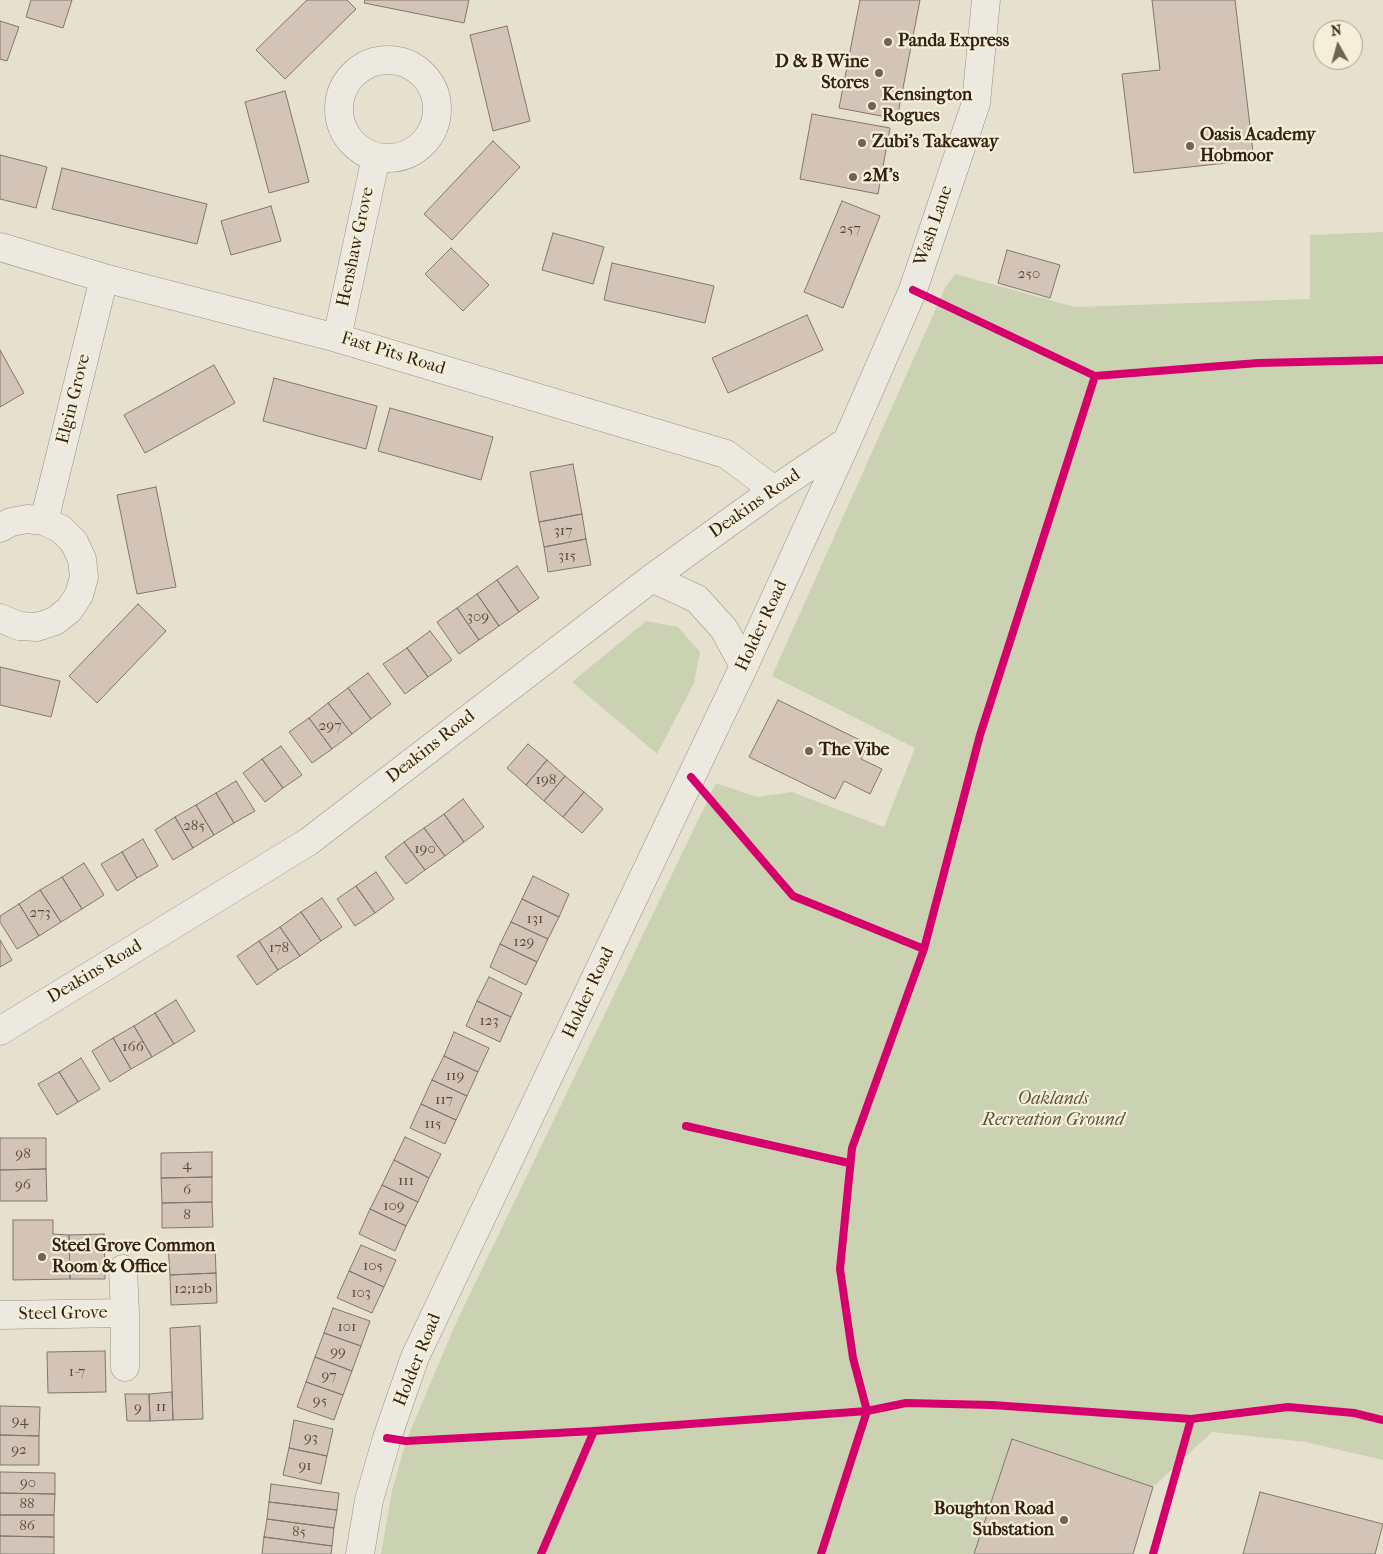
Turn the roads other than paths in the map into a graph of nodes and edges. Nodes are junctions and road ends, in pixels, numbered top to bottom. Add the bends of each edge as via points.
1 (986, 0) edge
2 (376, 157) dead end
3 (0, 247) edge
4 (104, 278) junction
5 (337, 338) junction
6 (846, 441) junction
7 (774, 490) junction
8 (44, 521) junction
9 (0, 528) edge
10 (652, 578) junction
11 (0, 618) edge
12 (744, 666) junction
13 (0, 1030) edge
14 (123, 1269) dead end
15 (126, 1313) junction
16 (0, 1315) edge
17 (125, 1367) dead end
18 (360, 1554) edge

1 - 6 street, Wash Lane via 976,103 913,290
2 - 5 street, Henshaw Grove
3 - 4 street, Fast Pits Road
4 - 5 street, Fast Pits Road
4 - 8 street, Elgin Grove
5 - 7 street, Fast Pits Road via 726,454
6 - 7 street, Deakins Road
6 - 12 street, Holder Road
7 - 10 street, Deakins Road
8 - 9 street via 27,519
8 - 11 street via 61,529 74,542 82,559 84,577 79,595 69,610 55,621 37,627 19,626
10 - 12 street via 697,599 724,629
10 - 13 street, Deakins Road via 308,842
12 - 18 street, Holder Road via 415,1357 372,1491
14 - 15 street, Steel Grove
15 - 16 street, Steel Grove
15 - 17 street, Steel Grove

